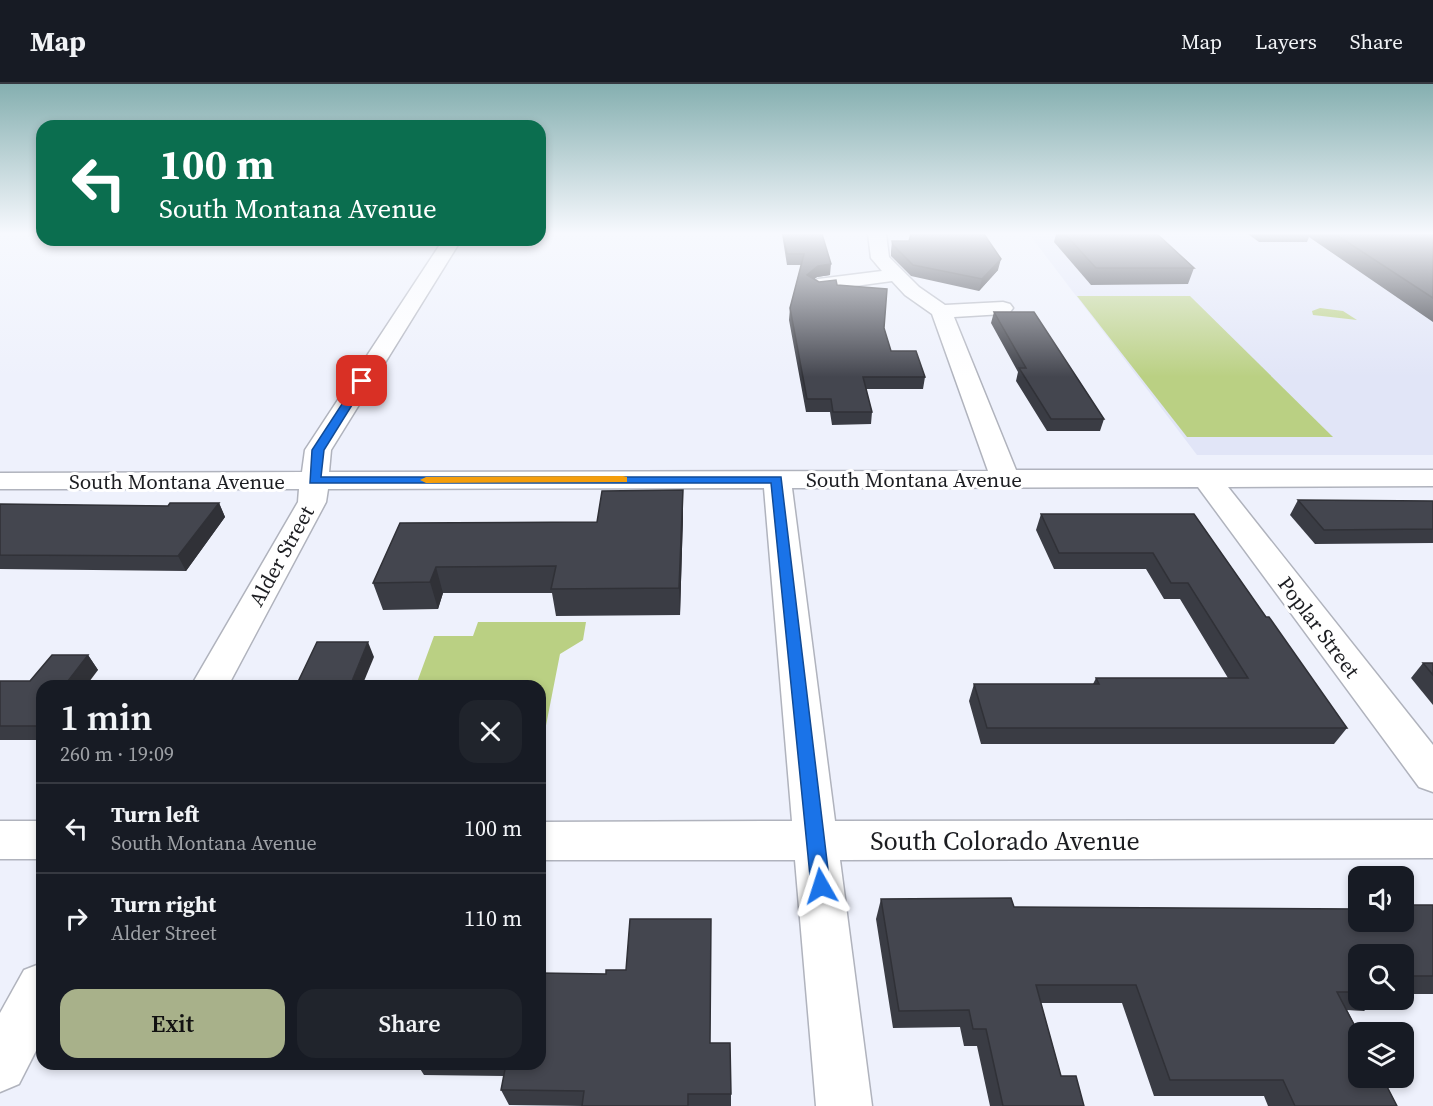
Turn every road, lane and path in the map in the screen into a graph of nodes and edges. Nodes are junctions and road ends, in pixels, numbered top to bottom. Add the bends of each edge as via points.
1 (425, 282) edge
2 (843, 282) edge
3 (904, 282) edge
4 (818, 285) edge
5 (1004, 308) dead end
6 (941, 311) junction
7 (1206, 478) junction
8 (1433, 478) edge
9 (777, 479) junction
10 (1005, 479) junction
11 (315, 480) junction
12 (0, 481) edge
13 (212, 680) edge
14 (1433, 775) edge
15 (1433, 839) edge
16 (0, 840) edge
17 (36, 840) edge
18 (546, 841) edge
19 (816, 842) junction
20 (36, 999) edge
21 (0, 1065) edge
22 (844, 1106) edge

1 - 11 street, Alder Street via 318,450
2 - 4 street
3 - 6 street
5 - 6 street
6 - 10 street
7 - 8 street, South Montana Avenue
7 - 10 street, South Montana Avenue
7 - 14 street, Poplar Street
9 - 10 street, South Montana Avenue
9 - 11 street, South Montana Avenue
9 - 19 street
11 - 12 street, South Montana Avenue
11 - 13 street, Alder Street via 312,502
15 - 19 street, South Colorado Avenue
16 - 17 street
18 - 19 street, South Colorado Avenue
19 - 22 street
20 - 21 street

